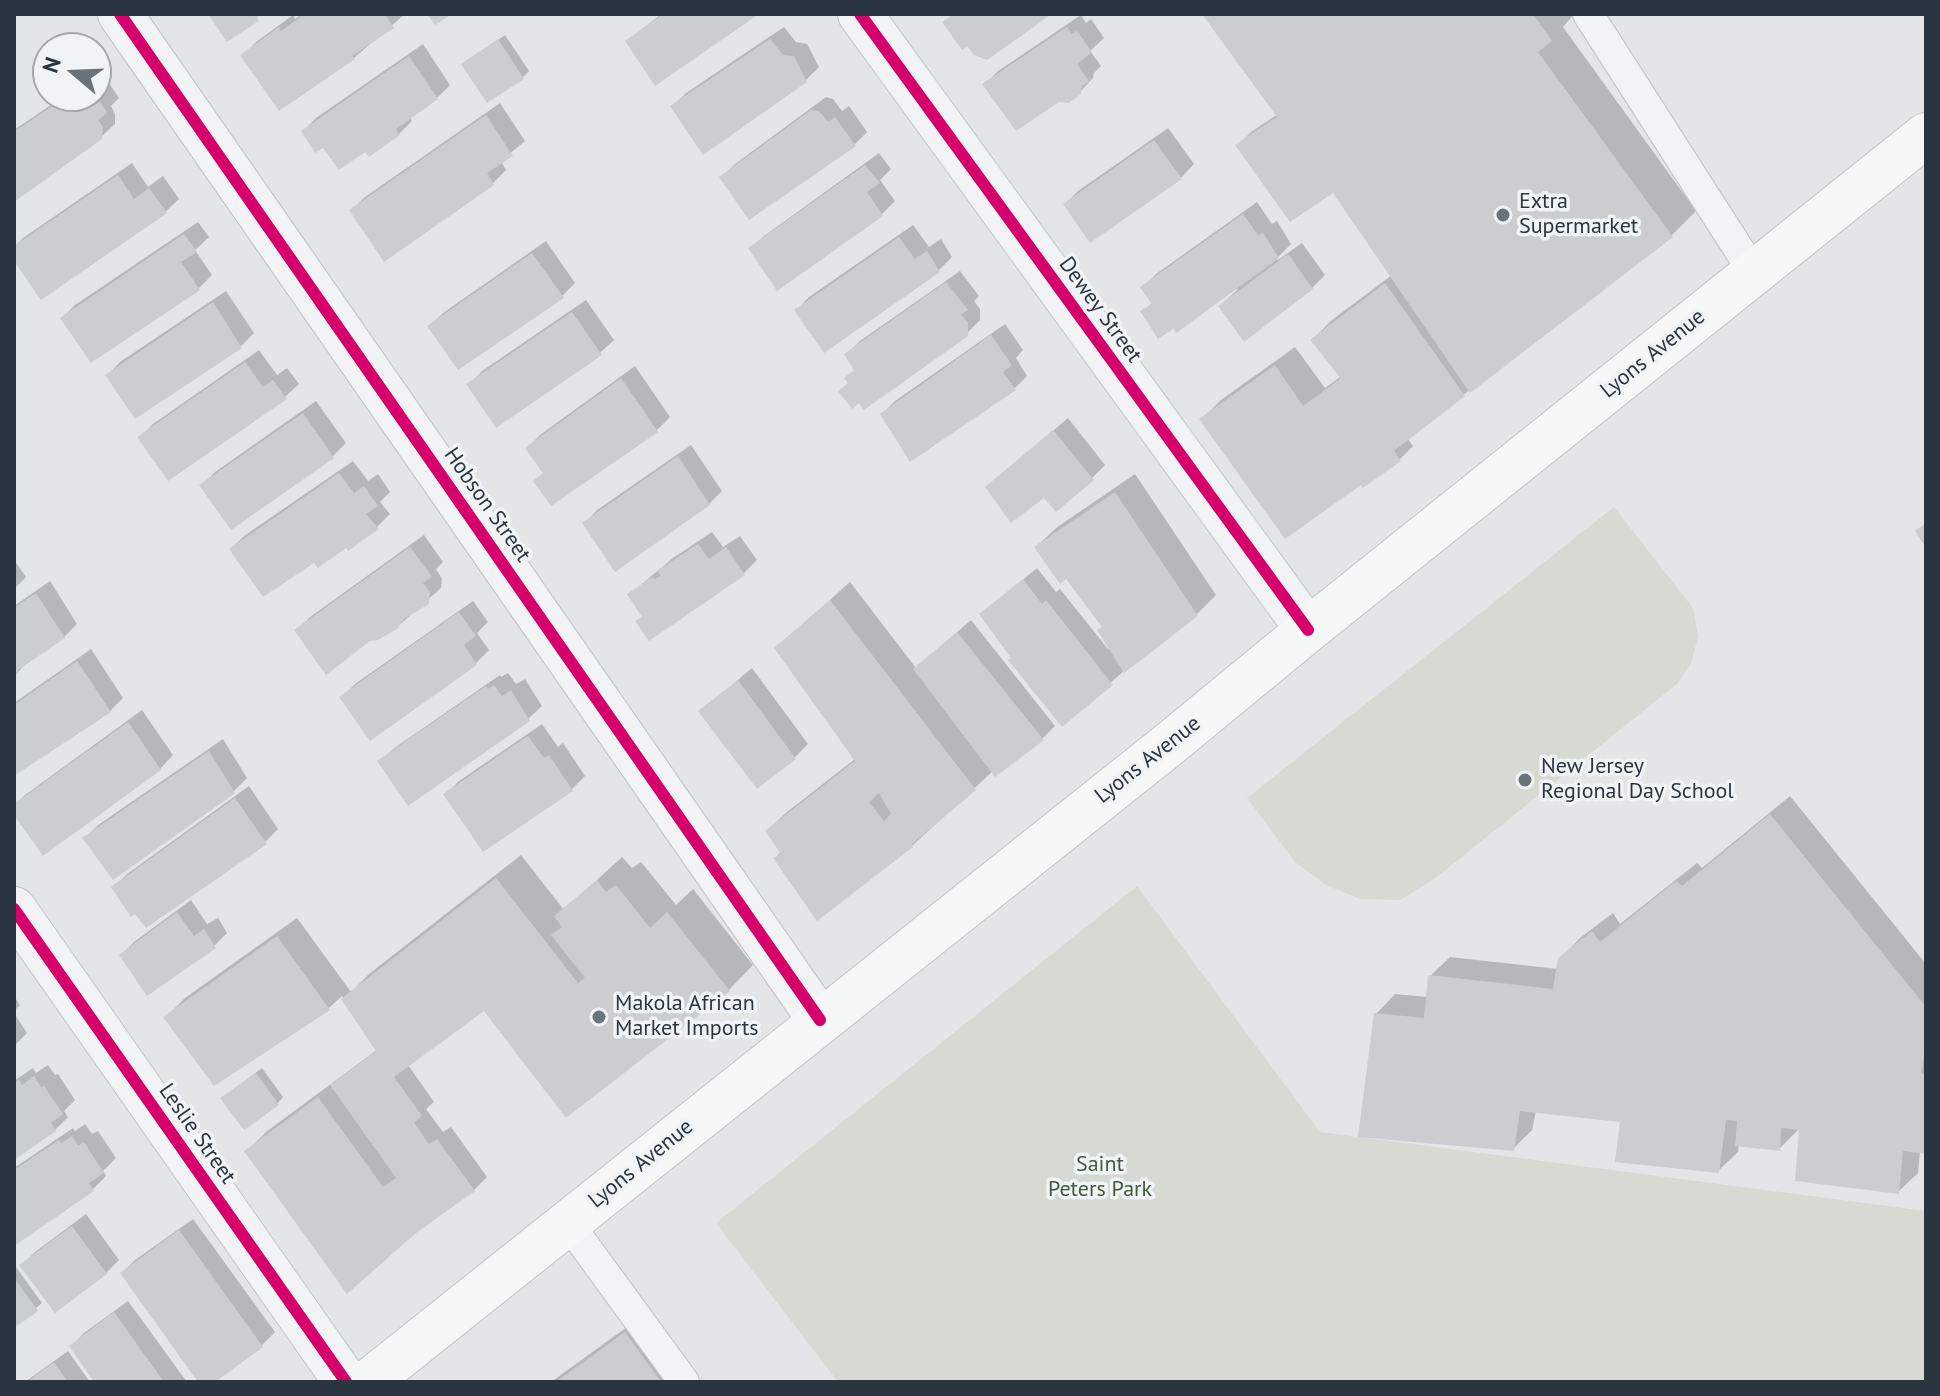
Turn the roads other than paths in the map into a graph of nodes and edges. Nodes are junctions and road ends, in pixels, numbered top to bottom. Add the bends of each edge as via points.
1 (120, 14) edge
2 (860, 14) edge
3 (1600, 18) edge
4 (1926, 135) edge
5 (1754, 273) junction
6 (1308, 630) junction
7 (14, 909) edge
8 (820, 1020) junction
9 (568, 1223) junction
10 (346, 1382) edge
11 (368, 1382) edge
12 (684, 1382) edge

1 - 8 street, Hobson Street
2 - 6 street, Dewey Street
3 - 5 lane
4 - 5 main road, Lyons Avenue
5 - 6 main road, Lyons Avenue
6 - 8 main road, Lyons Avenue
7 - 10 street, Leslie Street
8 - 9 main road, Lyons Avenue
9 - 11 main road, Lyons Avenue
9 - 12 lane

